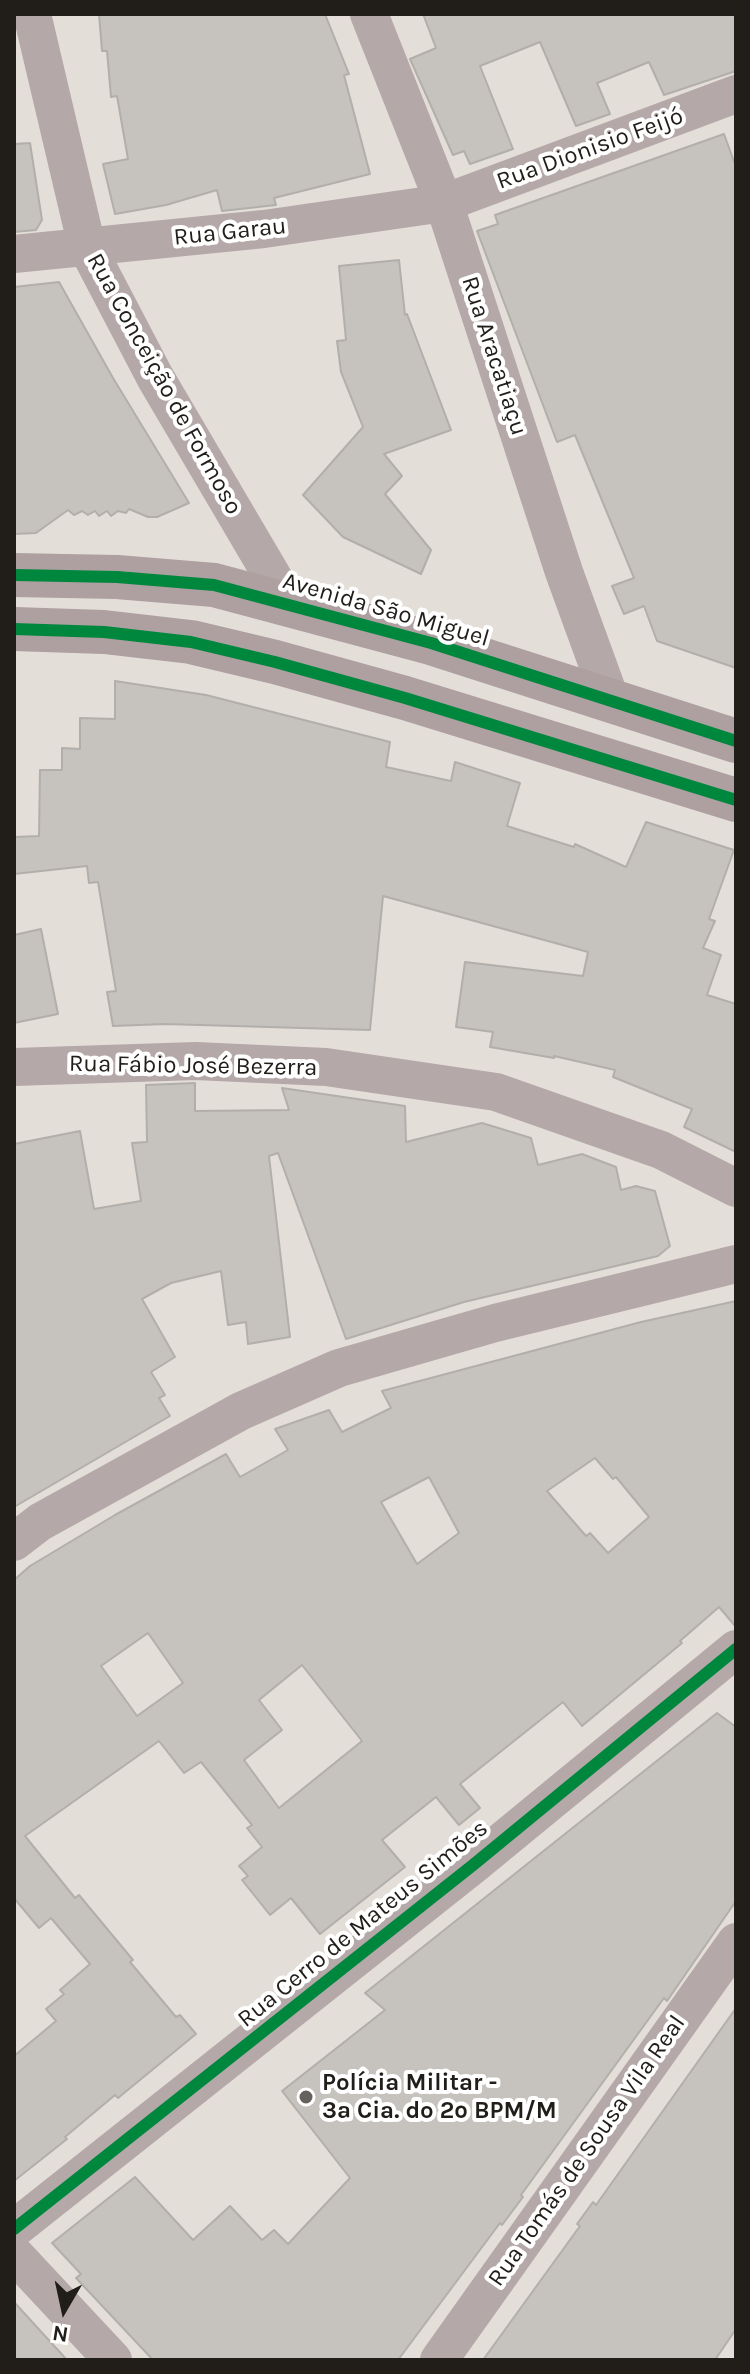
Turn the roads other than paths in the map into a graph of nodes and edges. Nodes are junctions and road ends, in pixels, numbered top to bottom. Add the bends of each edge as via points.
1 (32, 14) edge
2 (369, 14) edge
3 (736, 95) edge
4 (444, 203) junction
5 (87, 247) junction
6 (14, 254) edge
7 (14, 575) edge
8 (288, 603) junction
9 (14, 629) edge
10 (611, 701) junction
11 (736, 741) edge
12 (736, 800) edge
13 (14, 1067) edge
14 (736, 1188) edge
15 (736, 1264) edge
16 (14, 1542) edge
17 (736, 1649) edge
18 (736, 1942) edge
19 (14, 2229) edge
20 (14, 2254) edge
21 (113, 2360) edge
22 (439, 2360) edge

1 - 5 street, Rua Conceição de Formoso
2 - 4 street, Rua Aracatiaçu
3 - 4 street, Rua Dionisio Feijó
4 - 5 street, Rua Garau
4 - 10 street, Rua Aracatiaçu
5 - 6 street, Rua Garau
5 - 8 street, Rua Conceição de Formoso via 155,377
7 - 8 main road, Avenida São Miguel via 214,585
8 - 10 main road, Avenida São Miguel
9 - 12 main road via 191,642 405,698
10 - 11 main road, Avenida São Miguel
13 - 14 street, Rua Fábio José Bezerra via 196,1061 311,1066 496,1092 661,1150
15 - 16 street via 339,1368 241,1411 40,1522
17 - 19 street, Rua Cerro de Mateus Simões
18 - 22 street, Rua Tomás de Sousa Vila Real
20 - 21 street

